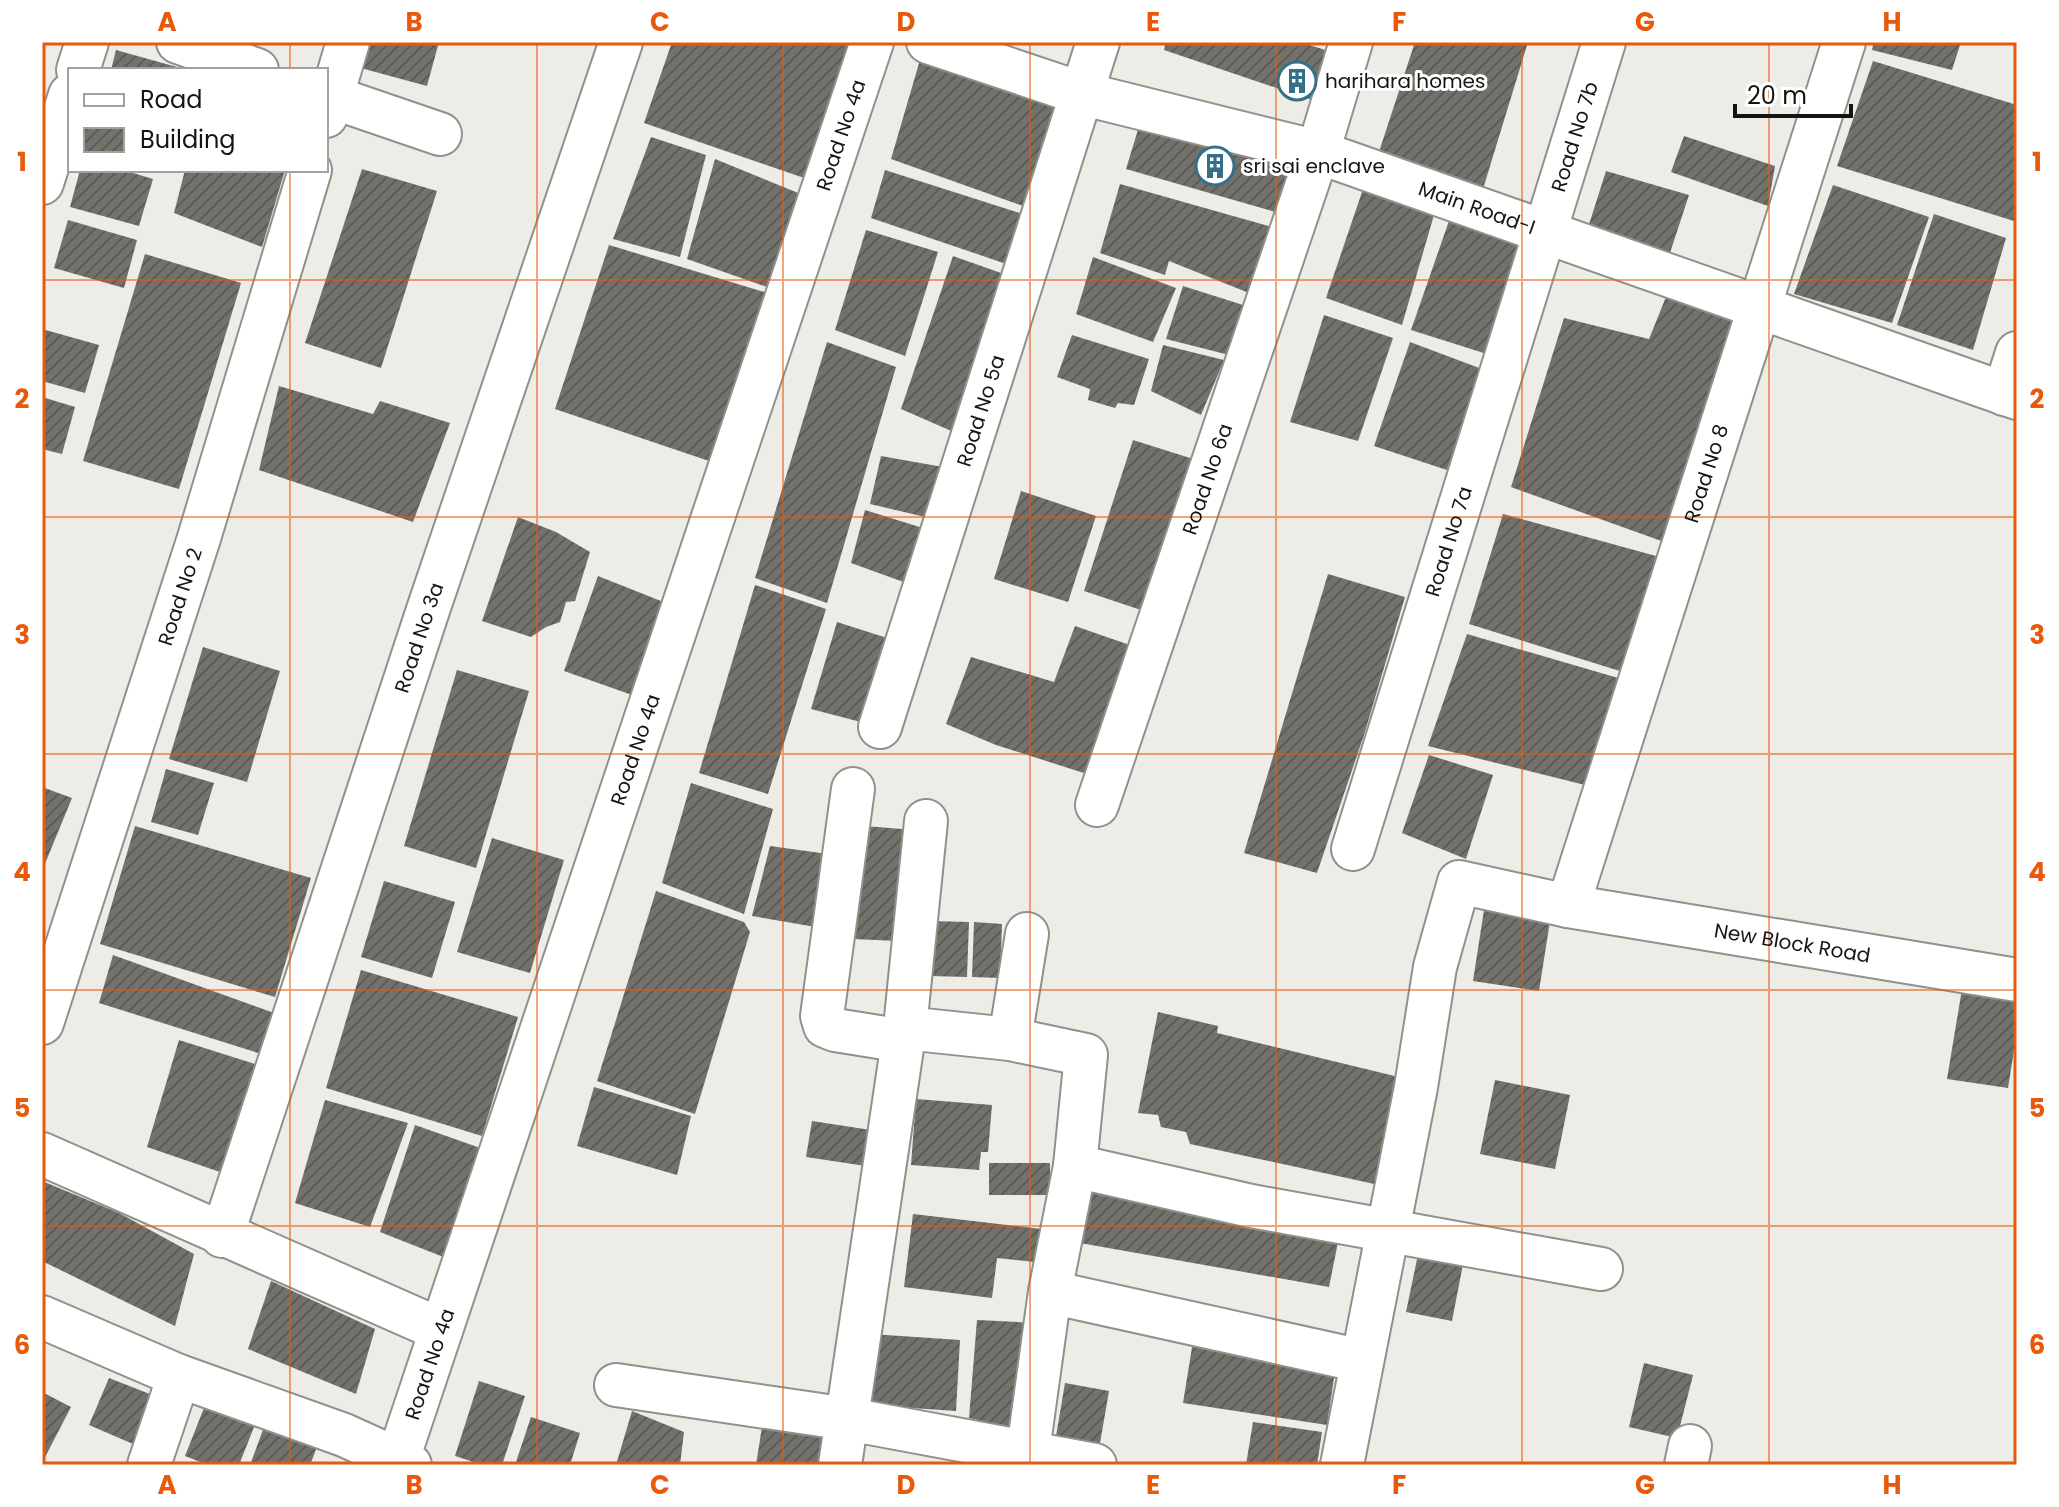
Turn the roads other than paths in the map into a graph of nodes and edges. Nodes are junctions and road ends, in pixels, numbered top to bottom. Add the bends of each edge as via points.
1 (87, 42) edge
2 (178, 42) edge
3 (348, 42) edge
4 (621, 42) edge
5 (872, 42) edge
6 (928, 42) edge
7 (1098, 42) edge
8 (1351, 42) edge
9 (1604, 42) edge
10 (1844, 42) edge
11 (79, 68) edge
12 (251, 68) edge
13 (1080, 93) junction
14 (68, 101) edge
15 (328, 103) edge
16 (440, 134) dead end
17 (1318, 152) junction
18 (309, 172) edge
19 (42, 183) edge
20 (1544, 232) junction
21 (1759, 307) junction
22 (2017, 353) edge
23 (2010, 396) edge
24 (880, 727) dead end
25 (853, 789) dead end
26 (1097, 805) dead end
27 (926, 821) dead end
28 (1353, 849) dead end
29 (1568, 906) junction
30 (1027, 934) dead end
31 (2017, 980) edge
32 (42, 1023) edge
33 (904, 1035) junction
34 (1010, 1039) junction
35 (42, 1154) edge
36 (1075, 1166) junction
37 (1389, 1230) junction
38 (222, 1236) junction
39 (1601, 1269) dead end
40 (1050, 1292) junction
41 (42, 1317) edge
42 (441, 1330) junction
43 (1362, 1361) junction
44 (179, 1376) junction
45 (616, 1385) dead end
46 (848, 1419) junction
47 (339, 1450) edge
48 (1027, 1458) edge
49 (404, 1462) edge
50 (149, 1465) edge
51 (840, 1465) edge
52 (1095, 1465) edge
53 (1342, 1465) edge

1 - 11 street
2 - 12 street
3 - 15 street
4 - 38 street, Road No 3a
5 - 42 street, Road No 4a
6 - 13 street, Main Road-I
7 - 13 street, Road No 5a
8 - 17 street, Road No 6a
9 - 20 street, Road No 7b
10 - 21 street, Road No 8
13 - 17 street, Main Road-I
13 - 24 street, Road No 5a
14 - 19 street
15 - 16 street
17 - 20 street, Main Road-I
17 - 26 street, Road No 6a
18 - 32 street, Road No 2 via 199,538
20 - 21 street, Main Road-I
20 - 28 street, Road No 7a
21 - 23 street, Main Road-I
21 - 29 street, Road No 8
22 - 23 street
25 - 33 street via 822,1016 825,1026 835,1030
27 - 33 street
29 - 31 street, New Block Road
29 - 37 street, New Block Road via 1459,882 1435,967
30 - 34 street
33 - 34 street
33 - 46 street
34 - 36 street via 1086,1055
35 - 38 street
36 - 37 street via 1221,1200
36 - 40 street
37 - 39 street
37 - 43 street
38 - 42 street
40 - 43 street
40 - 48 street
41 - 44 street
42 - 49 street, Road No 4a
43 - 53 street
44 - 47 street
44 - 50 street
45 - 46 street
46 - 48 street
46 - 51 street
47 - 49 street
48 - 52 street

